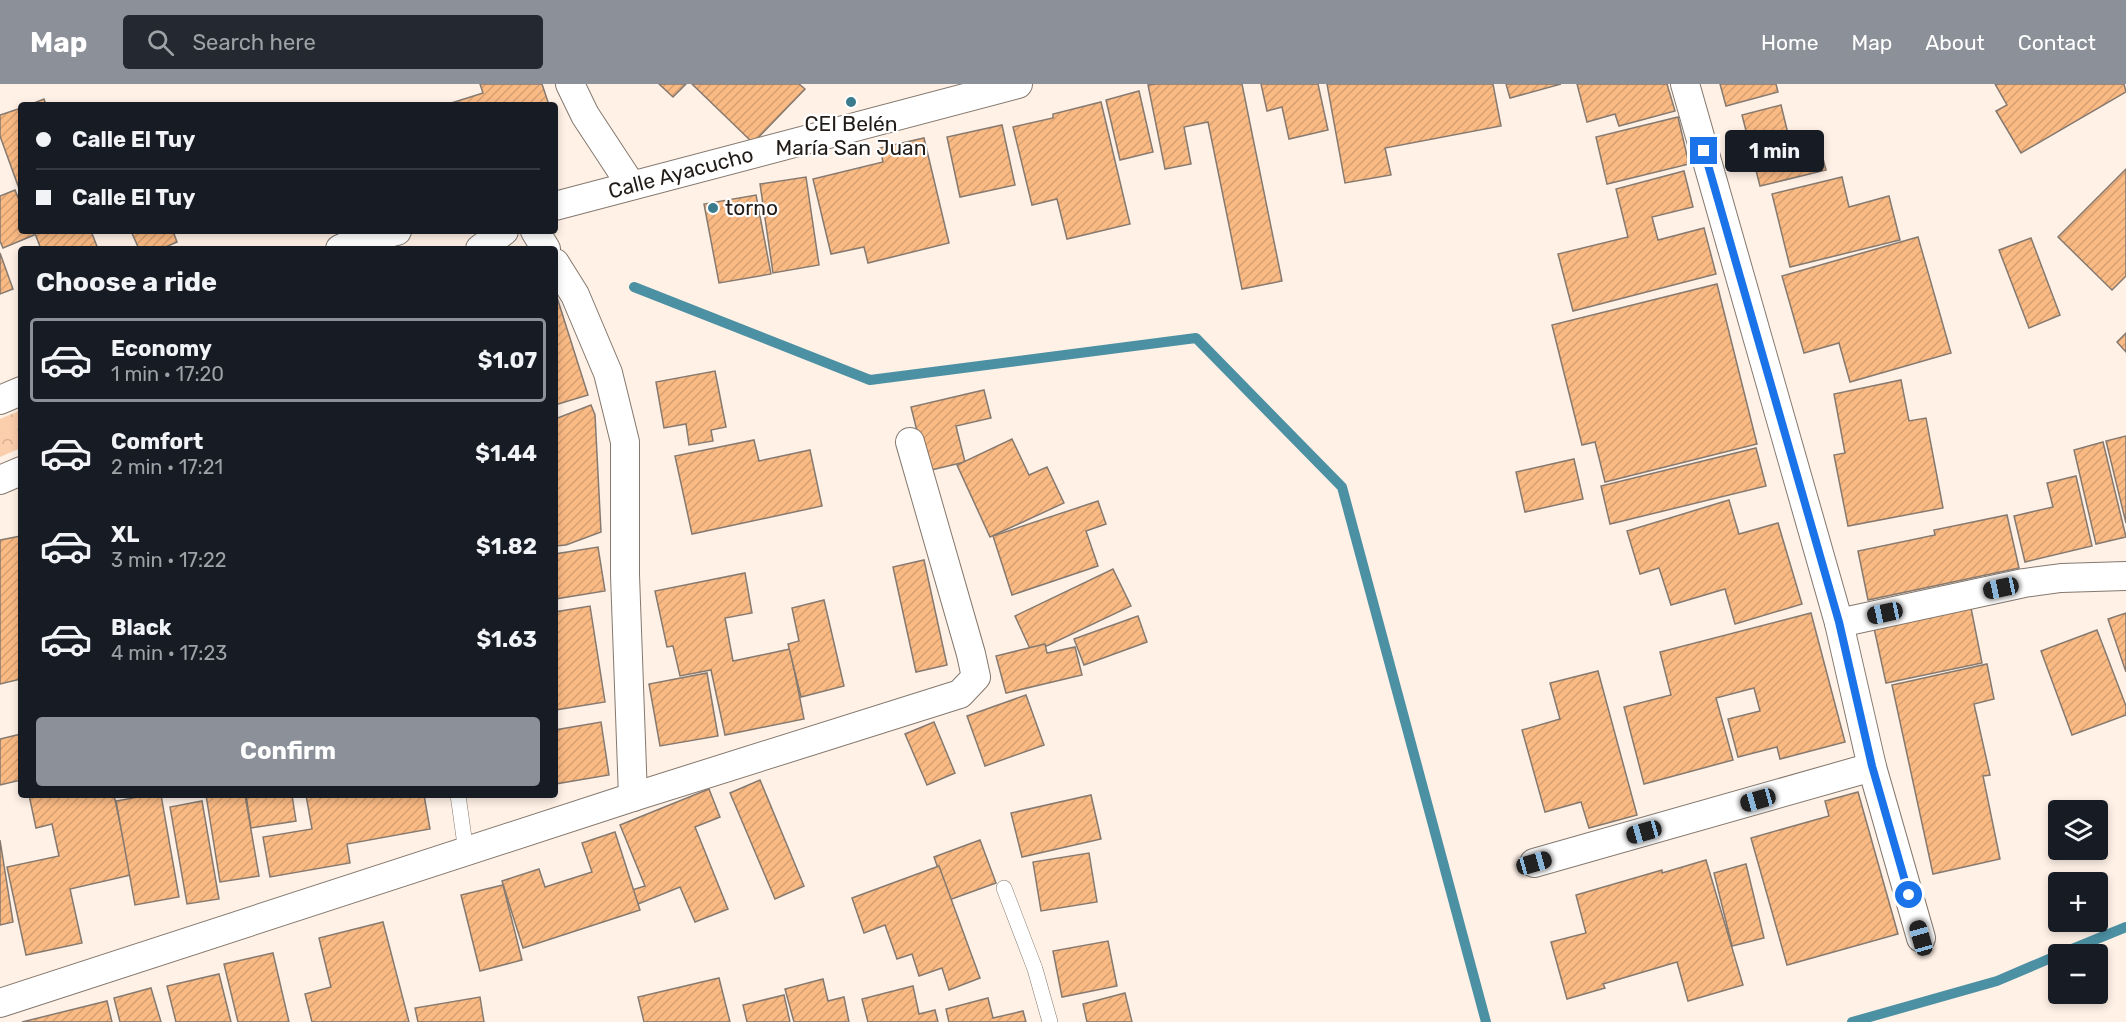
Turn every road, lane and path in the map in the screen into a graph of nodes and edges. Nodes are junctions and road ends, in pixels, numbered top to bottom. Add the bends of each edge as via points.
1 (570, 84) edge
2 (1018, 84) edge
3 (1685, 84) edge
4 (631, 185) junction
5 (558, 205) edge
6 (385, 234) edge
7 (500, 234) edge
8 (347, 246) edge
9 (484, 246) edge
10 (558, 267) edge
11 (18, 392) edge
12 (0, 400) edge
13 (910, 442) dead end
14 (18, 472) edge
15 (0, 480) edge
16 (2126, 576) edge
17 (1839, 622) junction
18 (1872, 766) junction
19 (633, 797) junction
20 (458, 798) edge
21 (466, 852) junction
22 (1534, 863) dead end
23 (1004, 888) dead end
24 (1921, 938) dead end
25 (0, 1003) edge
26 (1050, 1022) edge

1 - 4 street via 585,115
2 - 4 street, Calle Ayacucho
3 - 17 street
4 - 5 street, Calle Ayacucho
6 - 8 street
7 - 9 street
10 - 19 street via 575,295 608,373 625,442 624,576
11 - 12 street
13 - 19 street via 976,677 960,694
14 - 15 street
16 - 17 street via 2061,578
17 - 18 street
18 - 22 street
18 - 24 street
19 - 21 street
20 - 21 lane
21 - 25 street
23 - 26 lane via 1035,969

